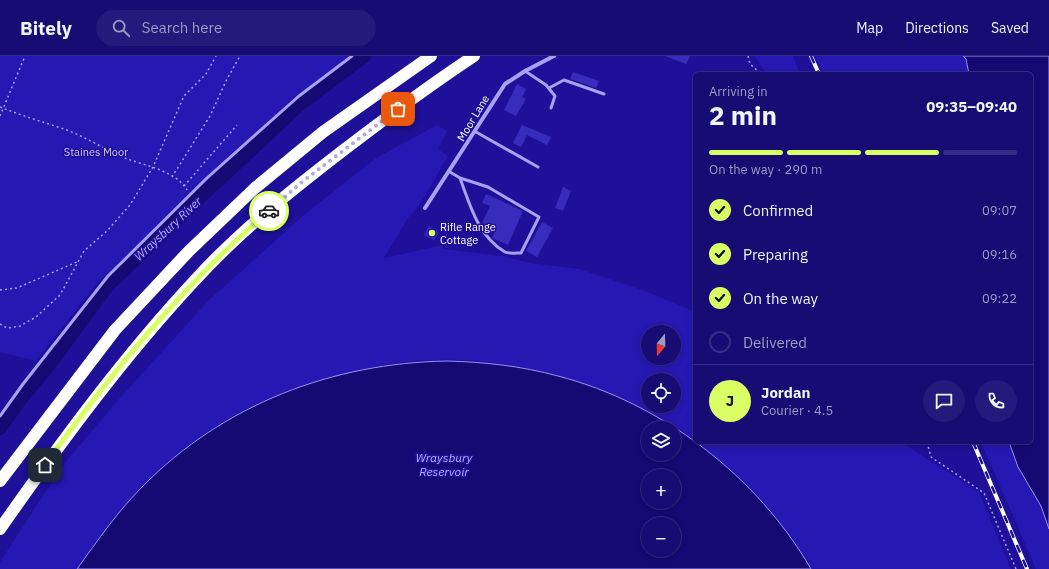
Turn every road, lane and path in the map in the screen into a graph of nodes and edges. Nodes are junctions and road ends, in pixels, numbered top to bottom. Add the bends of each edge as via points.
1 (26, 56) edge
2 (216, 56) edge
3 (240, 56) edge
4 (352, 56) edge
5 (431, 56) edge
6 (474, 56) edge
7 (554, 56) edge
8 (748, 56) edge
9 (526, 71) junction
10 (759, 72) edge
11 (548, 88) junction
12 (604, 94) dead end
13 (0, 106) edge
14 (4, 108) junction
15 (551, 108) dead end
16 (0, 116) edge
17 (237, 125) dead end
18 (476, 132) junction
19 (153, 167) junction
20 (538, 167) dead end
21 (450, 172) junction
22 (172, 177) junction
23 (460, 178) junction
24 (184, 186) junction
25 (189, 196) junction
26 (425, 208) dead end
27 (79, 261) junction
28 (0, 290) edge
29 (0, 324) edge
30 (0, 416) edge
31 (928, 444) edge
32 (0, 481) edge
33 (0, 530) edge
34 (1016, 569) edge

1 - 14 path
2 - 19 path via 206,74 184,96
3 - 22 path via 210,116
4 - 25 lane via 299,96
5 - 32 highway via 324,132 255,188 189,251 115,330
6 - 33 highway via 421,90 302,182 253,224 197,278 72,427
7 - 9 street, Moor Lane
8 - 10 path via 750,64
9 - 11 lane
9 - 18 street, Moor Lane via 505,84
11 - 12 lane via 564,80
11 - 15 lane via 555,96
13 - 14 path
14 - 16 path
14 - 19 path via 62,128 106,150
17 - 24 path
18 - 20 lane
18 - 21 street, Moor Lane
19 - 22 path
19 - 27 path via 130,205 108,230 84,251
21 - 23 lane
21 - 26 street, Moor Lane
22 - 24 path
23 - 23 lane via 488,187 539,217 521,253 506,252 486,236 471,208
24 - 25 path
25 - 30 lane via 108,276
27 - 28 path via 17,288
27 - 29 path via 60,295 36,317 20,326 7,328
31 - 34 path via 931,457 984,493

